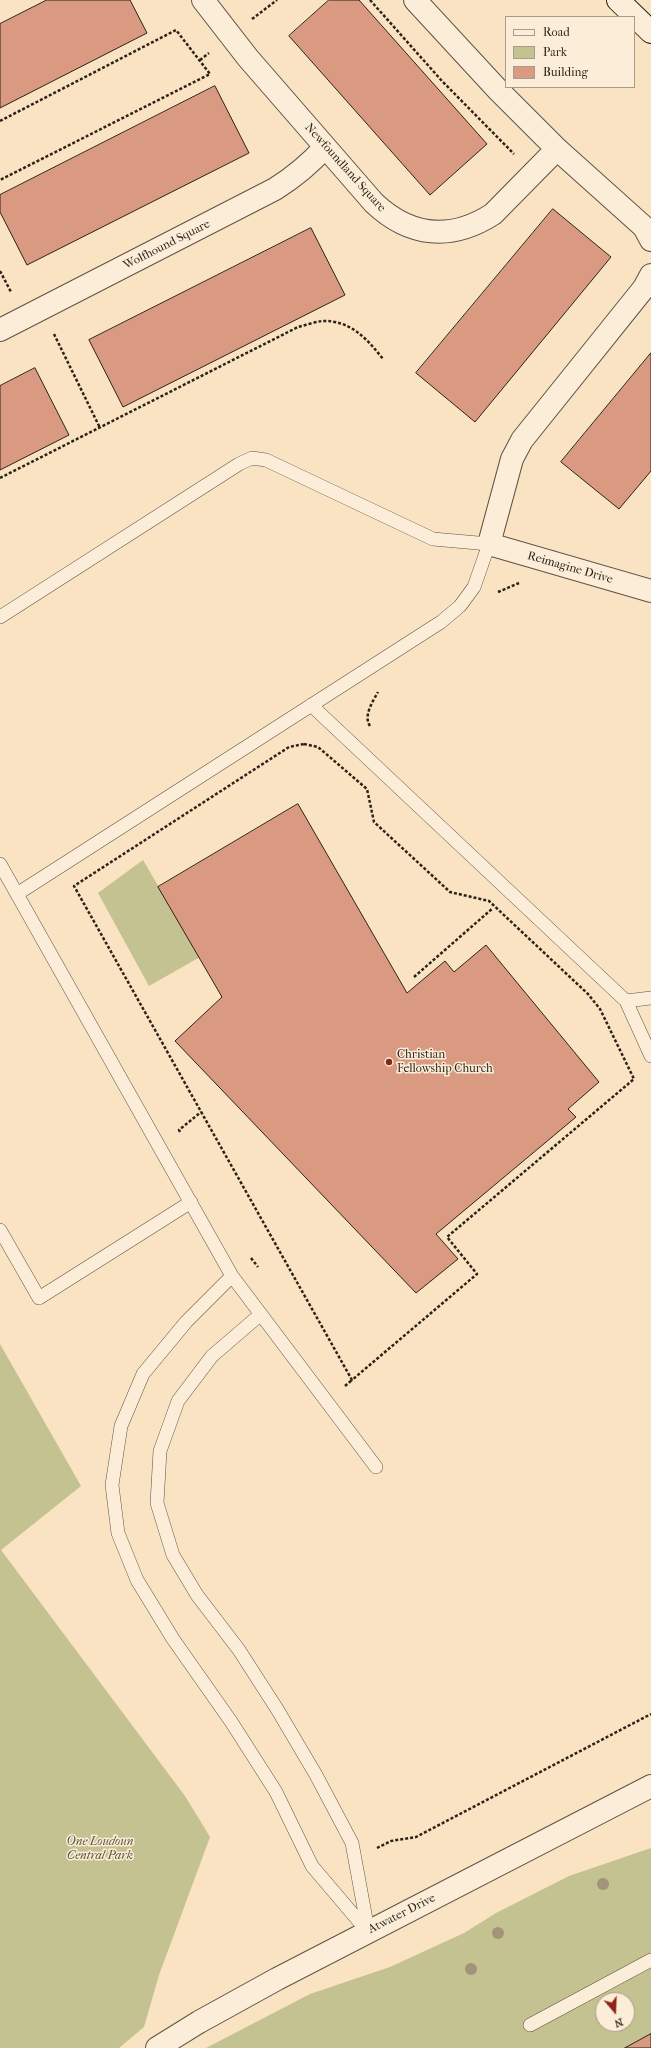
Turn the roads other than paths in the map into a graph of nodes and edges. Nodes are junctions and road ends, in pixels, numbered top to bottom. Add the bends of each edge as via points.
1 (203, 0) edge
2 (415, 0) edge
3 (618, 0) edge
4 (634, 16) edge
5 (635, 16) edge
6 (651, 32) edge
7 (325, 147) junction
8 (557, 149) junction
9 (651, 240) edge
10 (651, 275) edge
11 (0, 330) edge
12 (489, 544) junction
13 (651, 591) edge
14 (0, 617) edge
15 (311, 706) junction
16 (0, 864) edge
17 (17, 894) junction
18 (651, 998) edge
19 (626, 1001) junction
20 (651, 1056) edge
21 (191, 1202) junction
22 (0, 1230) edge
23 (232, 1276) junction
24 (261, 1314) junction
25 (376, 1467) dead end
26 (651, 1786) edge
27 (368, 1932) junction
28 (651, 1960) edge
29 (530, 2025) dead end
30 (157, 2048) edge

1 - 7 street, Newfoundland Square via 248,58
2 - 8 street
3 - 4 street
5 - 6 street
7 - 8 street, Newfoundland Square via 384,213 396,221 424,231 453,231 481,222 493,214
7 - 11 street, Wolfhound Square via 310,164 275,189
8 - 9 street via 644,227
10 - 12 street via 644,288 522,440 512,459
12 - 13 street, Reimagine Drive
12 - 14 lane via 432,538 266,460 252,458
12 - 15 lane via 474,587 460,606 441,622
15 - 17 lane
15 - 19 lane
16 - 17 lane
17 - 21 lane
18 - 19 lane
19 - 20 lane
21 - 22 lane via 39,1298
21 - 23 lane
23 - 24 lane
23 - 27 lane via 186,1322 143,1374 120,1426 112,1485 118,1534 137,1580 173,1639 232,1723 276,1792 312,1866
24 - 25 lane
24 - 27 lane via 212,1356 178,1401 160,1450 156,1503 173,1555 197,1595 239,1650 277,1709 352,1843
26 - 27 street, Atwater Drive
27 - 30 street, Atwater Drive via 218,2011
28 - 29 lane

